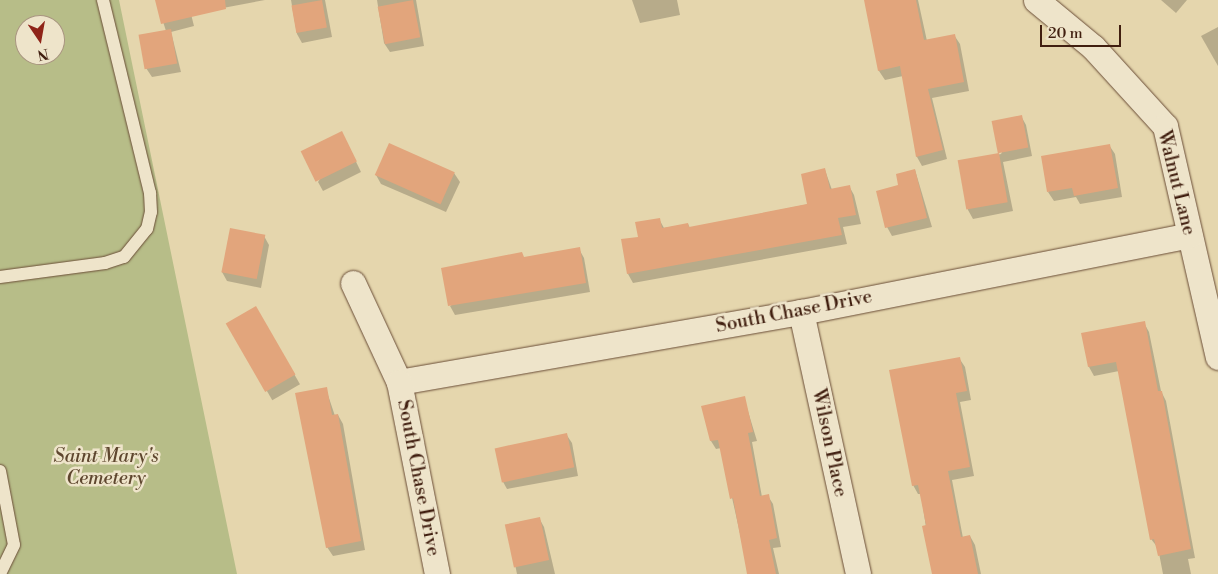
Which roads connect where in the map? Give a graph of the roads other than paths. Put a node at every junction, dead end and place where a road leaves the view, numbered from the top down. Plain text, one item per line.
1 (103, 0) edge
2 (1036, 0) edge
3 (1189, 235) junction
4 (0, 277) edge
5 (354, 283) dead end
6 (801, 312) junction
7 (1218, 357) edge
8 (399, 382) junction
9 (0, 471) edge
10 (0, 574) edge
11 (437, 574) edge
12 (858, 574) edge

1 - 4 lane
2 - 3 street, Walnut Lane
3 - 6 street, South Chase Drive
3 - 7 street, Walnut Lane
5 - 8 street, South Chase Drive
6 - 8 street, South Chase Drive
6 - 12 street, Wilson Place
8 - 11 street, South Chase Drive
9 - 10 lane

